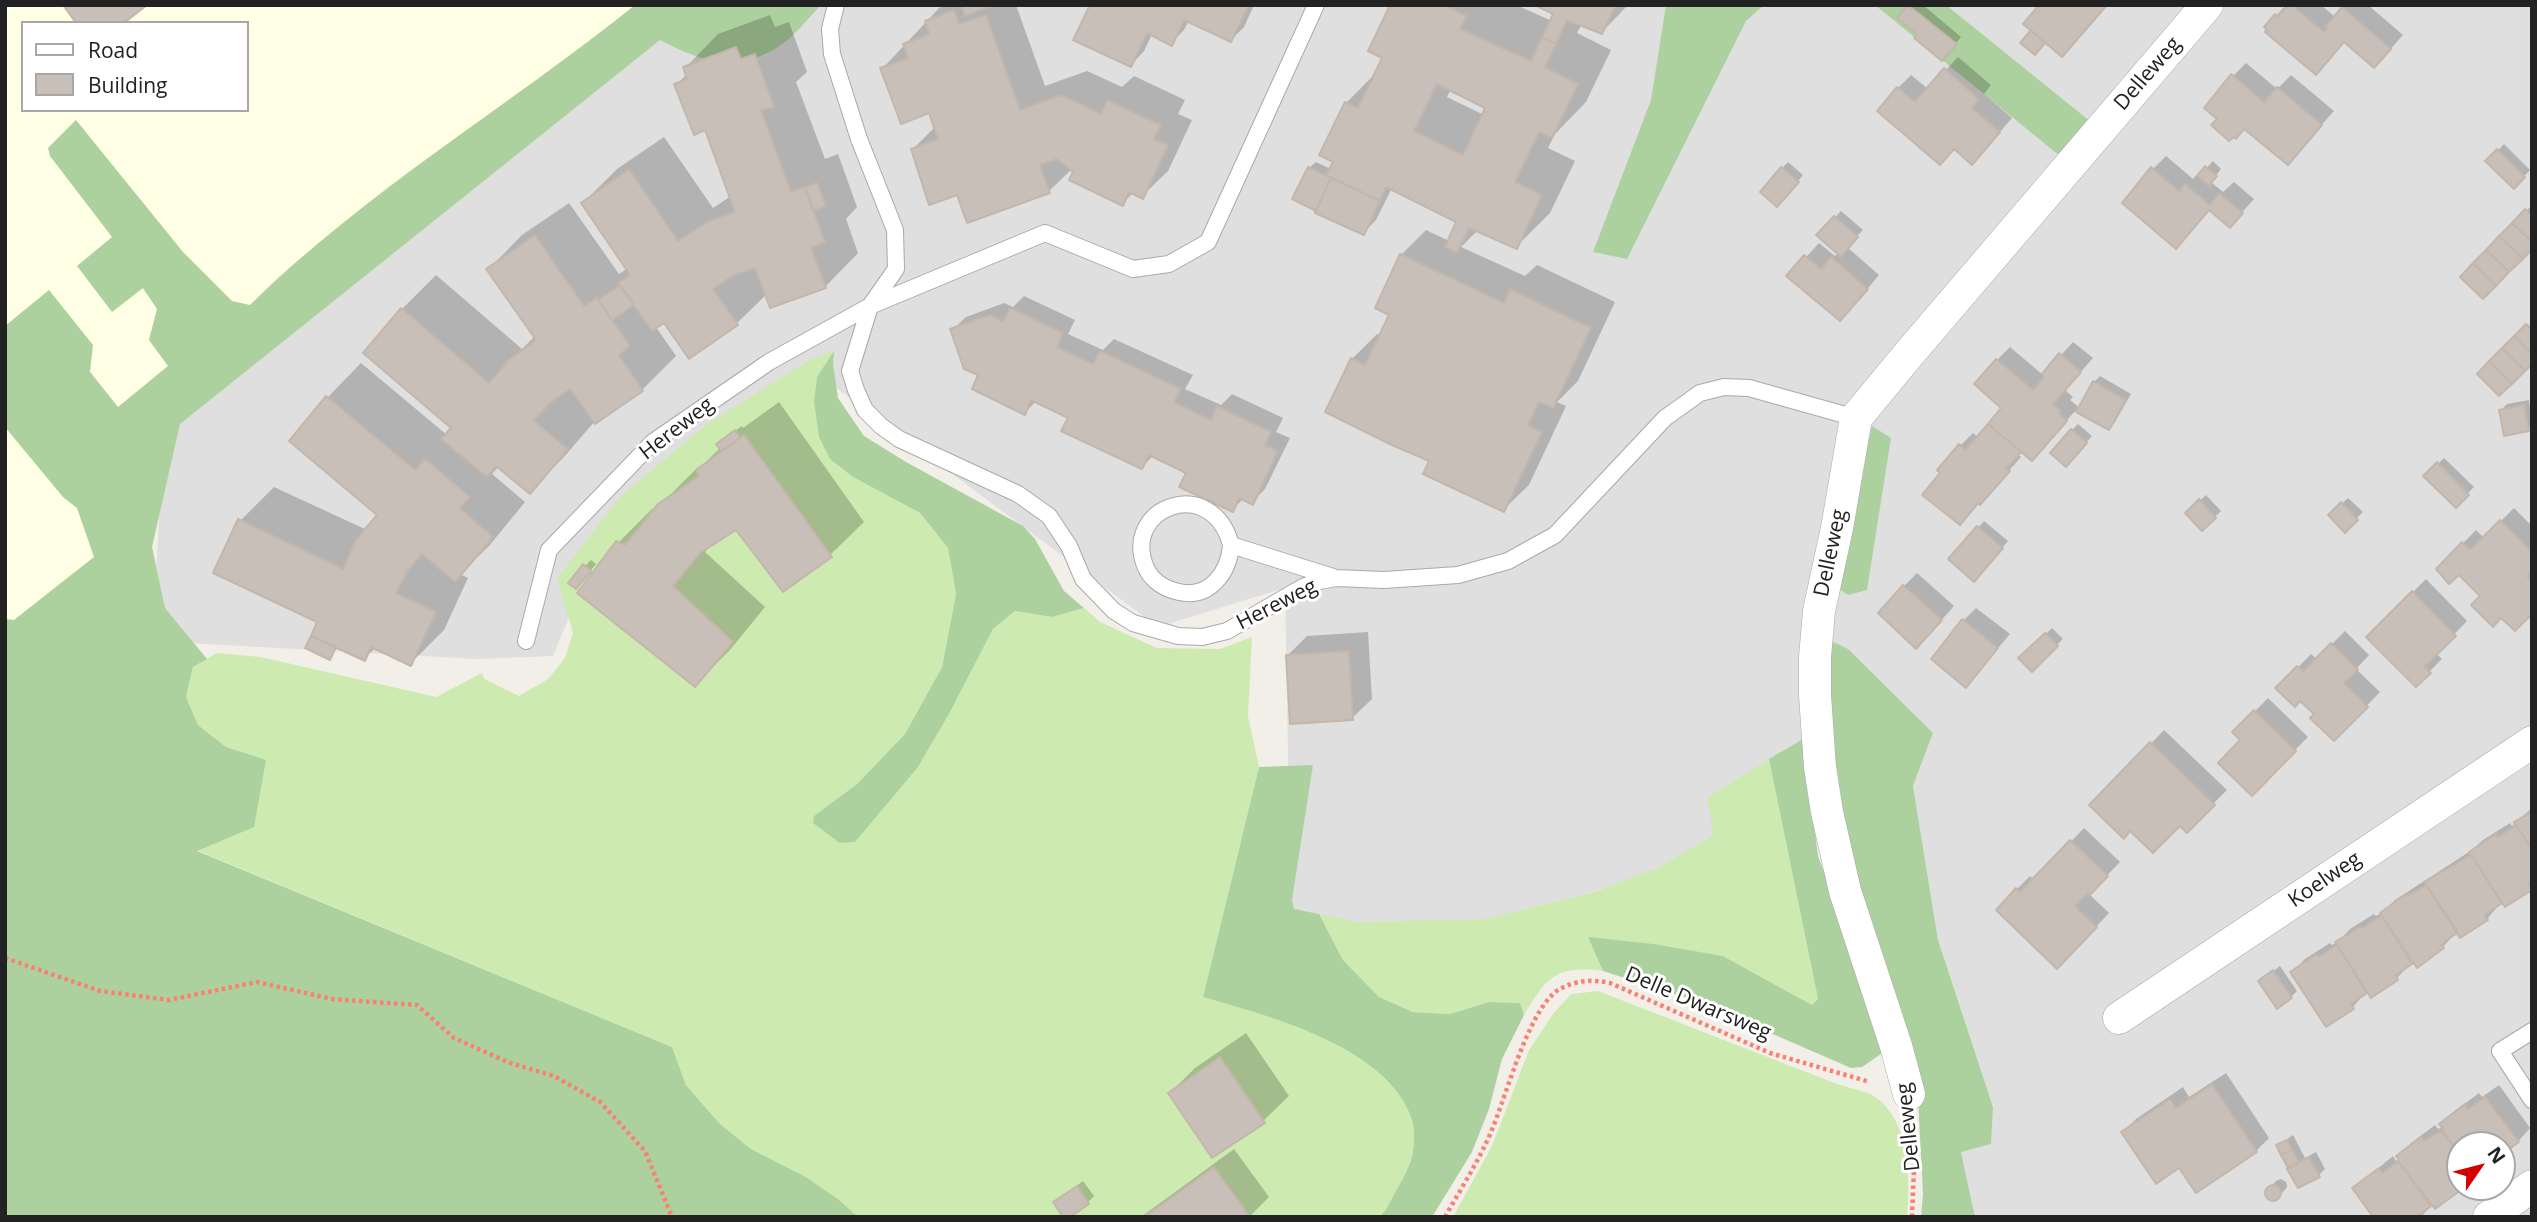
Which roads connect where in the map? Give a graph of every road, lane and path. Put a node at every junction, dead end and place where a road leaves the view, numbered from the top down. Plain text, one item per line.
1 (836, 5) edge
2 (1316, 5) edge
3 (2207, 5) edge
4 (870, 306) junction
5 (1856, 418) junction
6 (1231, 545) junction
7 (1336, 578) junction
8 (526, 641) dead end
9 (2532, 742) edge
10 (5, 958) edge
11 (2119, 1018) dead end
12 (2532, 1031) edge
13 (1909, 1094) junction
14 (2532, 1100) edge
15 (2532, 1186) edge
16 (672, 1217) edge
17 (1445, 1217) edge
18 (1913, 1217) edge
19 (2489, 1217) edge

1 - 4 lane, Hereweg
2 - 4 lane, Hereweg
3 - 5 street, Delleweg
4 - 7 lane, Hereweg
4 - 8 lane, Hereweg
5 - 7 lane, Hereweg
5 - 13 street, Delleweg
6 - 6 lane
6 - 7 lane
9 - 11 street, Koelweg
10 - 16 path
12 - 14 lane
13 - 17 path, Delle Dwarsweg
13 - 18 path, Delleweg
15 - 19 street

